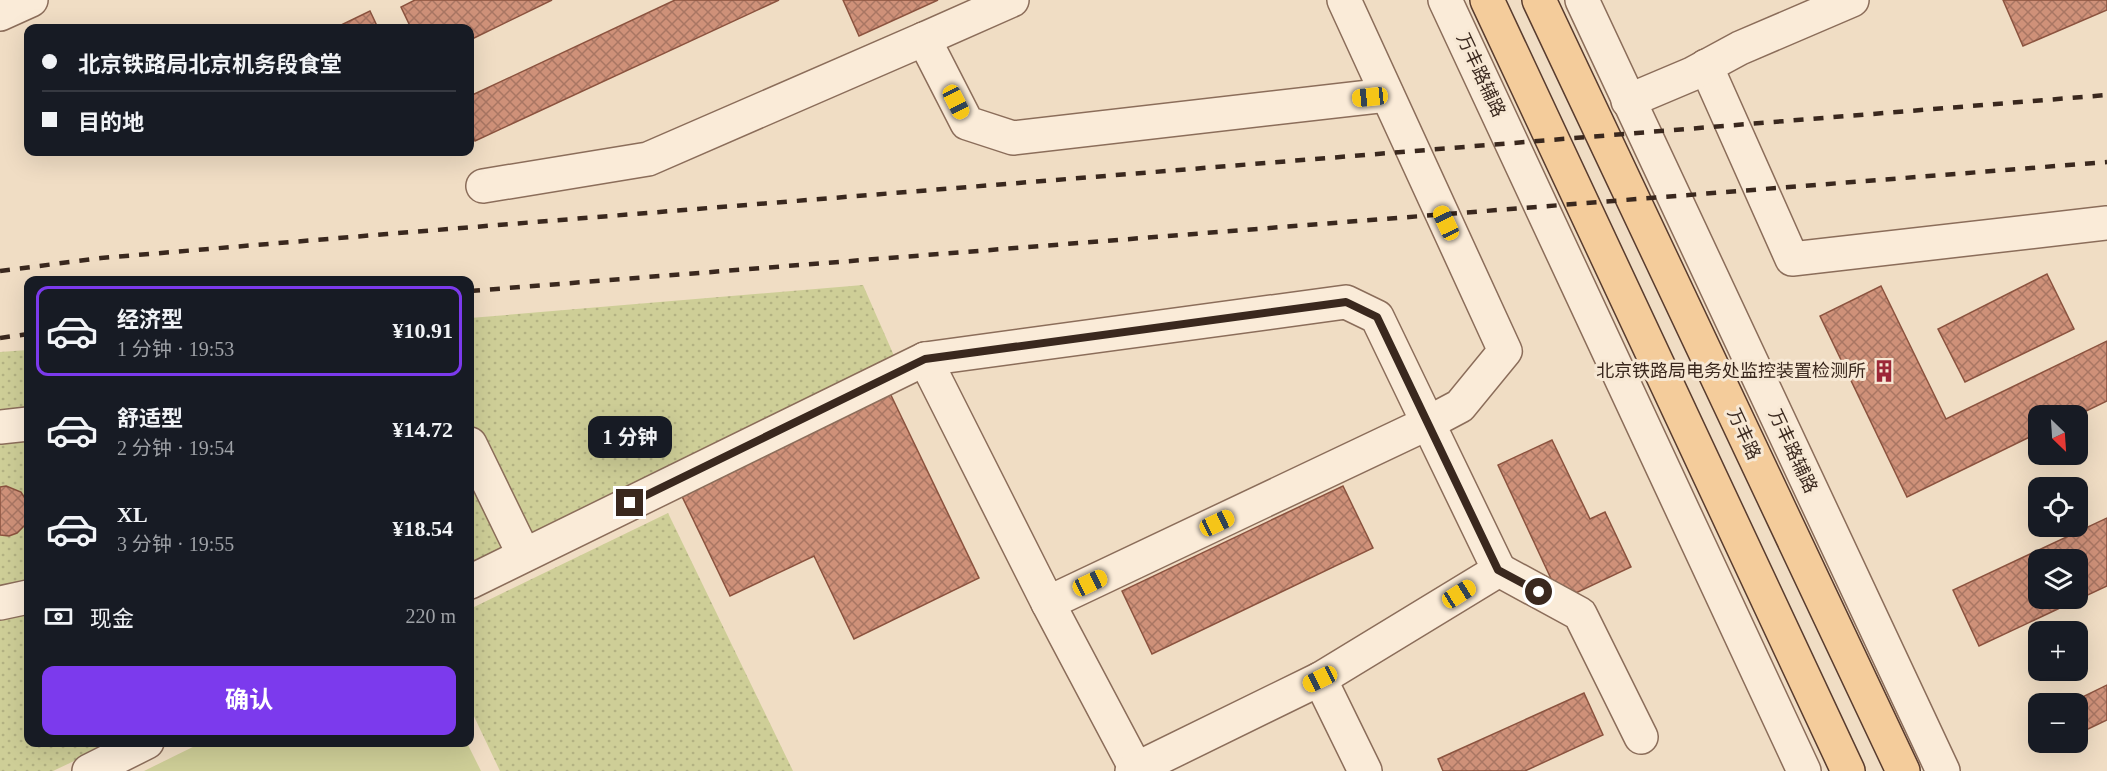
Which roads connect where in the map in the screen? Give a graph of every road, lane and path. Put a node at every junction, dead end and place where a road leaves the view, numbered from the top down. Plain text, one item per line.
1 (31, 0) edge
2 (1012, 0) edge
3 (1344, 0) edge
4 (1445, 0) edge
5 (1487, 0) edge
6 (1539, 0) edge
7 (1582, 0) edge
8 (1852, 0) edge
9 (0, 14) edge
10 (924, 39) junction
11 (1706, 66) junction
12 (1387, 95) junction
13 (1628, 100) junction
14 (483, 186) dead end
15 (2107, 223) edge
16 (925, 359) junction
17 (1428, 423) junction
18 (24, 424) edge
19 (0, 427) edge
20 (474, 452) edge
21 (525, 555) junction
22 (1498, 570) junction
23 (474, 580) edge
24 (24, 598) edge
25 (0, 603) edge
26 (1048, 603) junction
27 (1320, 679) junction
28 (1641, 737) dead end
29 (137, 747) edge
30 (1134, 770) edge
31 (89, 771) edge
32 (1365, 771) edge
33 (1804, 771) edge
34 (1848, 771) edge
35 (1903, 771) edge
36 (1943, 771) edge

1 - 9 street
2 - 10 street
3 - 12 street
4 - 33 street, 万丰路辅路
5 - 34 main road
6 - 35 main road, 万丰路
7 - 13 street, 万丰路辅路
8 - 11 street
10 - 12 street
10 - 14 street
11 - 13 street
11 - 15 street
12 - 17 street
13 - 36 street, 万丰路辅路
16 - 17 street
16 - 21 street
16 - 26 street
17 - 22 street
17 - 26 street
18 - 19 street
20 - 21 street
21 - 23 street
22 - 27 street
22 - 28 street
24 - 25 street
26 - 30 street
27 - 30 street
27 - 32 street
29 - 31 street

